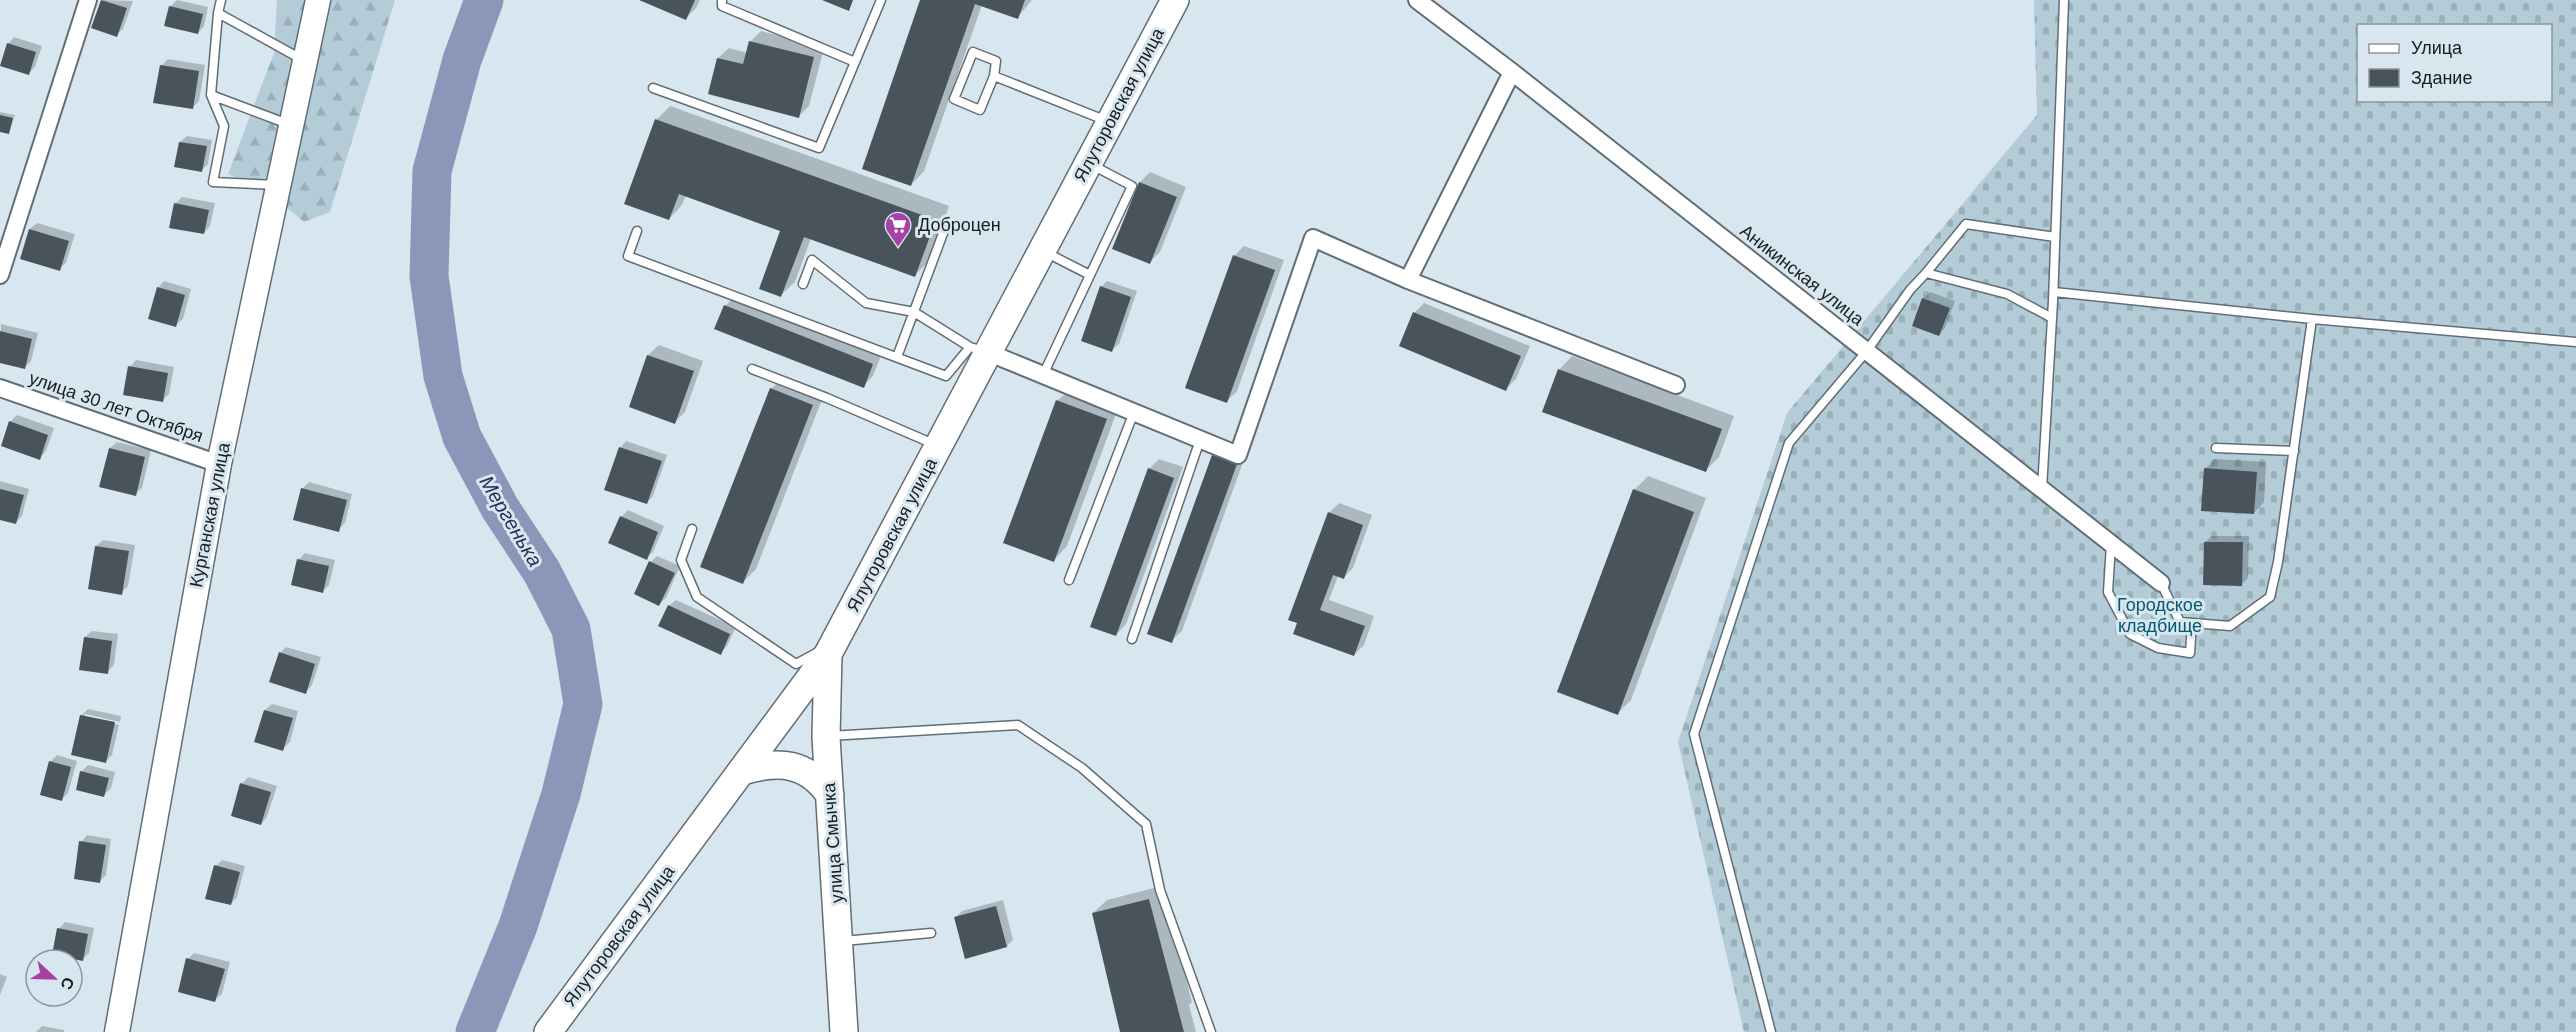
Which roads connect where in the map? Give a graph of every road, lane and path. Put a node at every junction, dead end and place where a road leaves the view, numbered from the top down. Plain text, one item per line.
1 (88, 0) edge
2 (221, 0) edge
3 (318, 0) edge
4 (722, 0) edge
5 (881, 0) edge
6 (1175, 0) edge
7 (1417, 0) edge
8 (2064, 0) edge
9 (218, 13) junction
10 (305, 62) junction
11 (855, 62) junction
12 (1512, 72) junction
13 (994, 76) junction
14 (653, 87) dead end
15 (211, 94) junction
16 (1110, 123) junction
17 (292, 125) junction
18 (1088, 163) junction
19 (279, 185) junction
20 (945, 228) dead end
21 (637, 231) dead end
22 (2055, 237) junction
23 (1041, 251) junction
24 (1926, 273) junction
25 (0, 275) edge
26 (1090, 275) junction
27 (1408, 279) junction
28 (803, 284) dead end
29 (2054, 292) junction
30 (914, 312) junction
31 (2052, 318) junction
32 (2312, 319) junction
33 (2576, 342) edge
34 (979, 350) junction
35 (1866, 352) junction
36 (897, 357) junction
37 (752, 369) dead end
38 (1043, 375) junction
39 (1676, 385) dead end
40 (0, 388) edge
41 (1134, 412) junction
42 (1200, 440) junction
43 (939, 446) junction
44 (2216, 448) dead end
45 (2294, 451) junction
46 (219, 464) junction
47 (2042, 489) junction
48 (692, 529) dead end
49 (2110, 543) junction
50 (1070, 580) dead end
51 (2161, 583) joint
52 (2192, 623) junction
53 (1132, 639) dead end
54 (832, 649) junction
55 (826, 737) junction
56 (742, 771) junction
57 (830, 795) junction
58 (932, 933) dead end
59 (839, 941) junction
60 (117, 1032) edge
61 (548, 1032) edge
62 (844, 1032) edge
63 (1211, 1032) edge
64 (1771, 1032) edge

1 - 25 street
2 - 9 lane
3 - 10 main road, Курганская улица
4 - 11 lane
5 - 11 lane
6 - 16 main road, Ялуторовская улица
7 - 12 street, Аникинская улица
8 - 22 lane
9 - 10 lane
9 - 15 lane
10 - 17 main road, Курганская улица
11 - 14 lane
12 - 27 street
12 - 35 street, Аникинская улица
13 - 13 lane
13 - 16 lane
15 - 17 lane
15 - 19 lane
16 - 18 main road, Ялуторовская улица
17 - 19 main road, Курганская улица
18 - 23 main road, Ялуторовская улица
18 - 26 lane
19 - 46 main road, Курганская улица
20 - 30 lane
21 - 36 lane
22 - 24 lane
22 - 29 lane
23 - 26 lane
23 - 34 main road, Ялуторовская улица
24 - 31 lane
24 - 35 lane
26 - 38 lane
27 - 39 street
27 - 42 street
28 - 30 lane
29 - 31 lane
29 - 32 lane
30 - 34 lane
30 - 36 lane
31 - 47 lane
32 - 33 lane
32 - 45 lane
34 - 36 lane
34 - 38 street
34 - 43 main road, Ялуторовская улица
35 - 47 street, Аникинская улица
35 - 64 lane
37 - 43 lane
38 - 41 street
40 - 46 street, улица 30 лет Октября
41 - 42 street
41 - 50 lane
42 - 53 lane
43 - 54 main road, Ялуторовская улица
44 - 45 lane
45 - 52 lane
46 - 60 main road, Курганская улица
47 - 49 street, Аникинская улица
48 - 54 lane
49 - 51 street, Аникинская улица
49 - 52 lane
51 - 52 lane
54 - 55 main road, улица Смычка
54 - 56 main road, Ялуторовская улица
55 - 57 main road, улица Смычка
55 - 63 lane
56 - 57 main road
56 - 61 main road, Ялуторовская улица
57 - 59 main road, улица Смычка
58 - 59 lane
59 - 62 main road, улица Смычка

